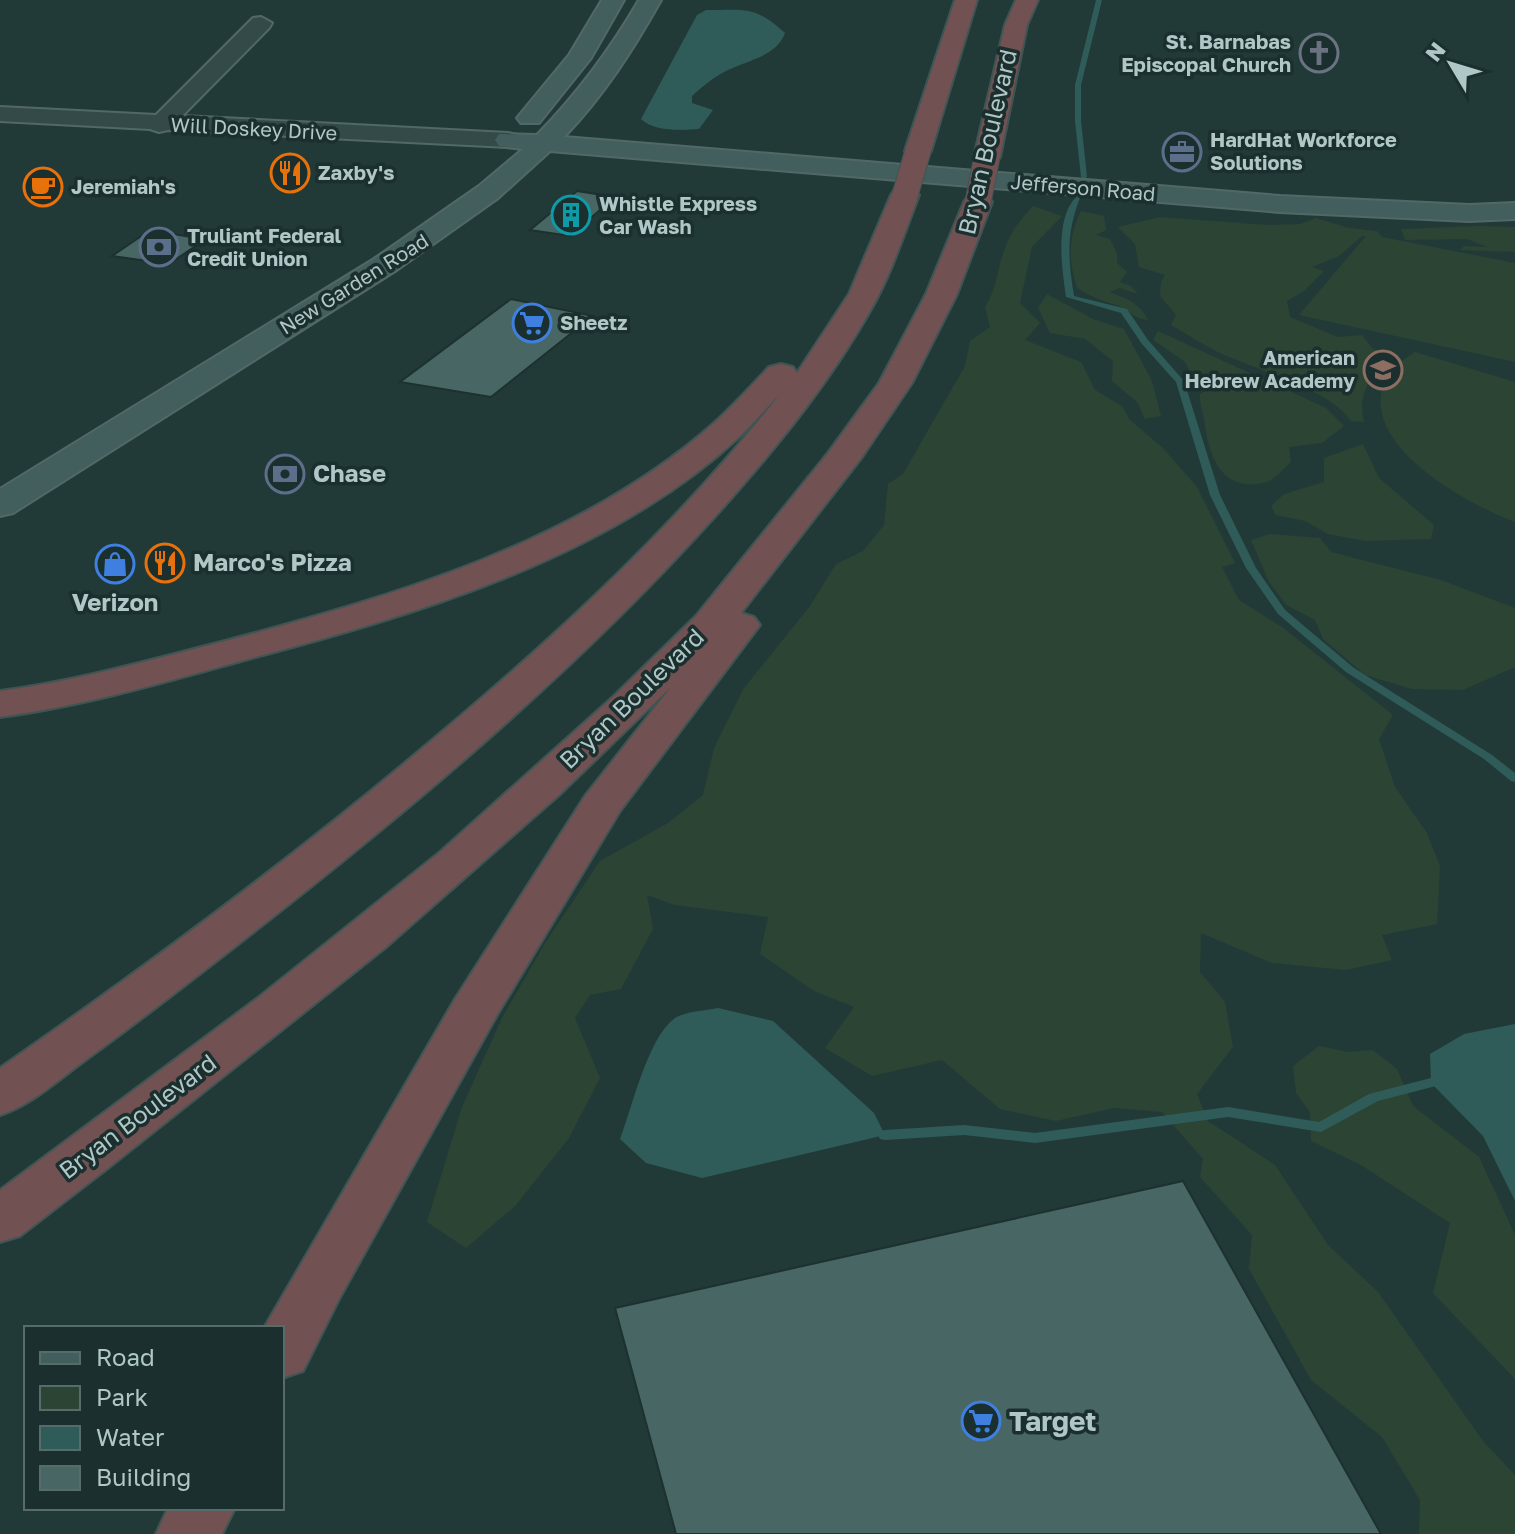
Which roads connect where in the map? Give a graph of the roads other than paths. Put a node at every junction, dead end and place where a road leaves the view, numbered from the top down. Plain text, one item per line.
1 (613, 0) edge
2 (966, 0) edge
3 (1027, 0) edge
4 (644, 4) edge
5 (261, 23) dead end
6 (0, 114) edge
7 (159, 125) junction
8 (508, 140) junction
9 (545, 144) junction
10 (1515, 211) edge
11 (885, 245) junction
12 (860, 436) junction
13 (0, 472) edge
14 (0, 505) edge
15 (0, 704) edge
16 (0, 1095) edge
17 (0, 1220) edge
18 (284, 1349) edge
19 (201, 1510) edge
20 (189, 1534) edge

1 - 8 main road, New Garden Road
2 - 11 highway, bridge
3 - 12 highway, Bryan Boulevard, bridge
4 - 9 main road, New Garden Road
5 - 7 street
6 - 7 street, Will Doskey Drive
7 - 8 street, Will Doskey Drive
8 - 9 main road, Jefferson Road
8 - 13 main road, New Garden Road
9 - 10 main road, Jefferson Road
9 - 14 main road, New Garden Road
11 - 15 highway
11 - 16 highway
12 - 17 highway, Bryan Boulevard
12 - 18 highway
19 - 20 highway

